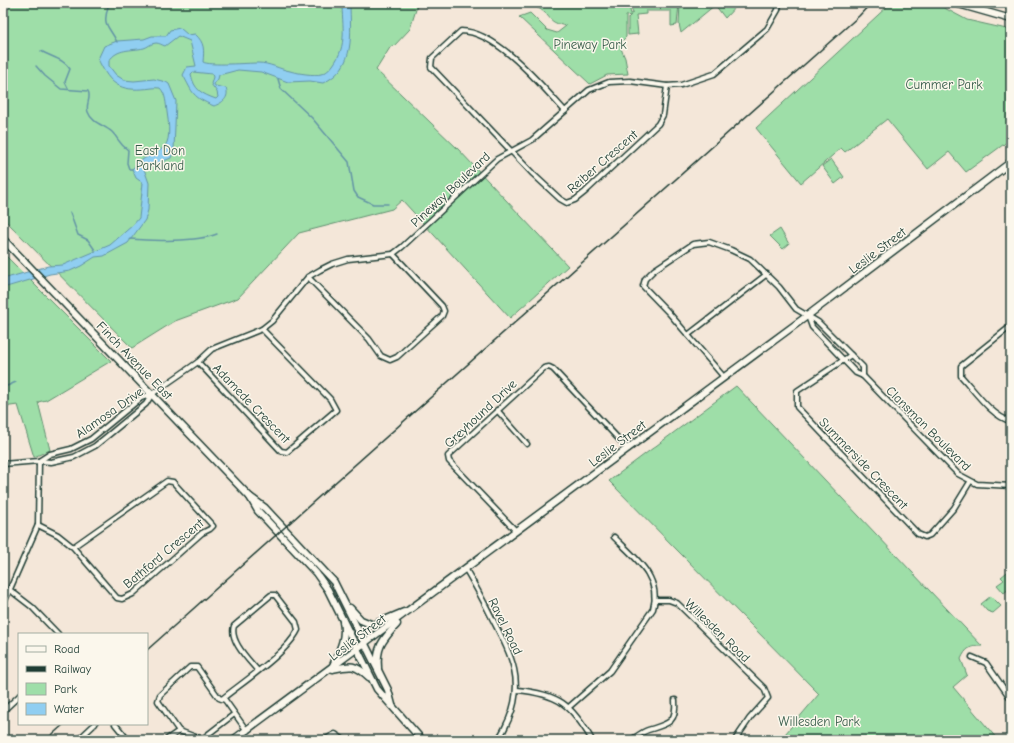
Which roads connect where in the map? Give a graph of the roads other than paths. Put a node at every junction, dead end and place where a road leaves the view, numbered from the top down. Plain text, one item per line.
1 (779, 3) edge
2 (955, 3) edge
3 (1011, 19) edge
4 (667, 86) junction
5 (565, 111) junction
6 (513, 151) junction
7 (1011, 162) edge
8 (3, 239) edge
9 (392, 254) junction
10 (767, 274) junction
11 (308, 277) junction
12 (807, 316) junction
13 (1011, 326) edge
14 (262, 329) junction
15 (688, 335) junction
16 (851, 355) junction
17 (844, 359) junction
18 (198, 362) junction
19 (723, 376) junction
20 (863, 376) junction
21 (152, 394) junction
22 (497, 410) junction
23 (1011, 421) edge
24 (527, 444) dead end
25 (628, 449) junction
26 (39, 461) junction
27 (3, 464) edge
28 (970, 482) junction
29 (1011, 486) edge
30 (250, 497) junction
31 (38, 525) junction
32 (516, 531) junction
33 (614, 537) dead end
34 (73, 547) junction
35 (465, 568) junction
36 (10, 590) junction
37 (655, 600) junction
38 (344, 601) junction
39 (3, 605) edge
40 (413, 608) junction
41 (339, 609) junction
42 (404, 615) junction
43 (57, 633) edge
44 (365, 644) junction
45 (358, 649) junction
46 (972, 657) dead end
47 (331, 669) junction
48 (258, 671) junction
49 (379, 674) junction
50 (372, 679) junction
51 (517, 690) junction
52 (18, 697) edge
53 (222, 699) junction
54 (1011, 699) edge
55 (675, 700) dead end
56 (392, 705) junction
57 (569, 707) junction
58 (3, 710) edge
59 (233, 714) junction
60 (94, 725) edge
61 (116, 725) edge
62 (179, 731) junction
63 (247, 731) junction
64 (203, 739) edge
65 (78, 740) edge
66 (128, 740) edge
67 (166, 740) edge
68 (233, 740) edge
69 (324, 740) edge
70 (344, 740) edge
71 (422, 740) edge
72 (496, 740) edge
73 (592, 740) edge
74 (631, 740) edge
75 (735, 740) edge

1 - 4 street, Pineway Boulevard
2 - 3 main road
4 - 5 street, Pineway Boulevard
4 - 6 street, Reiber Crescent
5 - 6 street, Pineway Boulevard
5 - 6 street
6 - 9 street, Pineway Boulevard
7 - 12 main road, Leslie Street
8 - 21 main road, Finch Avenue East
9 - 11 street, Pineway Boulevard
9 - 11 street
10 - 12 street
10 - 15 street
10 - 15 street
11 - 14 street, Pineway Boulevard
12 - 16 street, Clansman Boulevard
12 - 17 street, Clansman Boulevard
12 - 19 main road, Leslie Street
13 - 23 street
14 - 18 street, Pineway Boulevard
14 - 18 street, Adamede Crescent
15 - 19 street
16 - 17 street, Summerside Crescent
16 - 20 street, Clansman Boulevard
17 - 20 street, Clansman Boulevard
17 - 28 street, Summerside Crescent
18 - 21 street, Pineway Boulevard
19 - 25 main road, Leslie Street
20 - 28 street, Clansman Boulevard
21 - 26 street, Alamosa Drive
21 - 26 street, Alamosa Drive
21 - 30 main road, Finch Avenue East
22 - 24 street
22 - 25 street, Greyhound Drive
22 - 32 street, Greyhound Drive
25 - 32 main road, Leslie Street
26 - 27 street, Alamosa Drive
26 - 31 street
28 - 29 street, Clansman Boulevard
30 - 38 main road, Finch Avenue East
30 - 41 main road, Finch Avenue East
31 - 34 street
31 - 36 street
32 - 35 main road, Leslie Street
33 - 37 street
34 - 34 street, Bathford Crescent
35 - 40 main road, Leslie Street
35 - 51 street, Ravel Road
36 - 39 street
36 - 43 street
37 - 57 street
37 - 75 street, Willesden Road
38 - 40 main road
38 - 44 main road, Finch Avenue East
40 - 42 main road, Leslie Street
41 - 45 main road, Finch Avenue East
41 - 47 main road
42 - 44 main road, Leslie Street
42 - 49 main road
44 - 45 main road, Leslie Street
44 - 49 main road, Finch Avenue East
45 - 47 main road, Leslie Street
45 - 50 main road, Finch Avenue East
46 - 54 street
47 - 50 main road
47 - 63 main road, Leslie Street
48 - 48 street
48 - 53 street
49 - 56 main road, Finch Avenue East
50 - 56 main road, Finch Avenue East
51 - 57 street
51 - 72 street, Ravel Road
52 - 58 street
53 - 59 street
53 - 62 street
55 - 74 street
56 - 71 main road, Finch Avenue East
57 - 73 street
59 - 63 street
59 - 64 street
60 - 65 street
61 - 66 street
62 - 64 street
62 - 67 street
63 - 68 main road, Leslie Street
69 - 70 street

